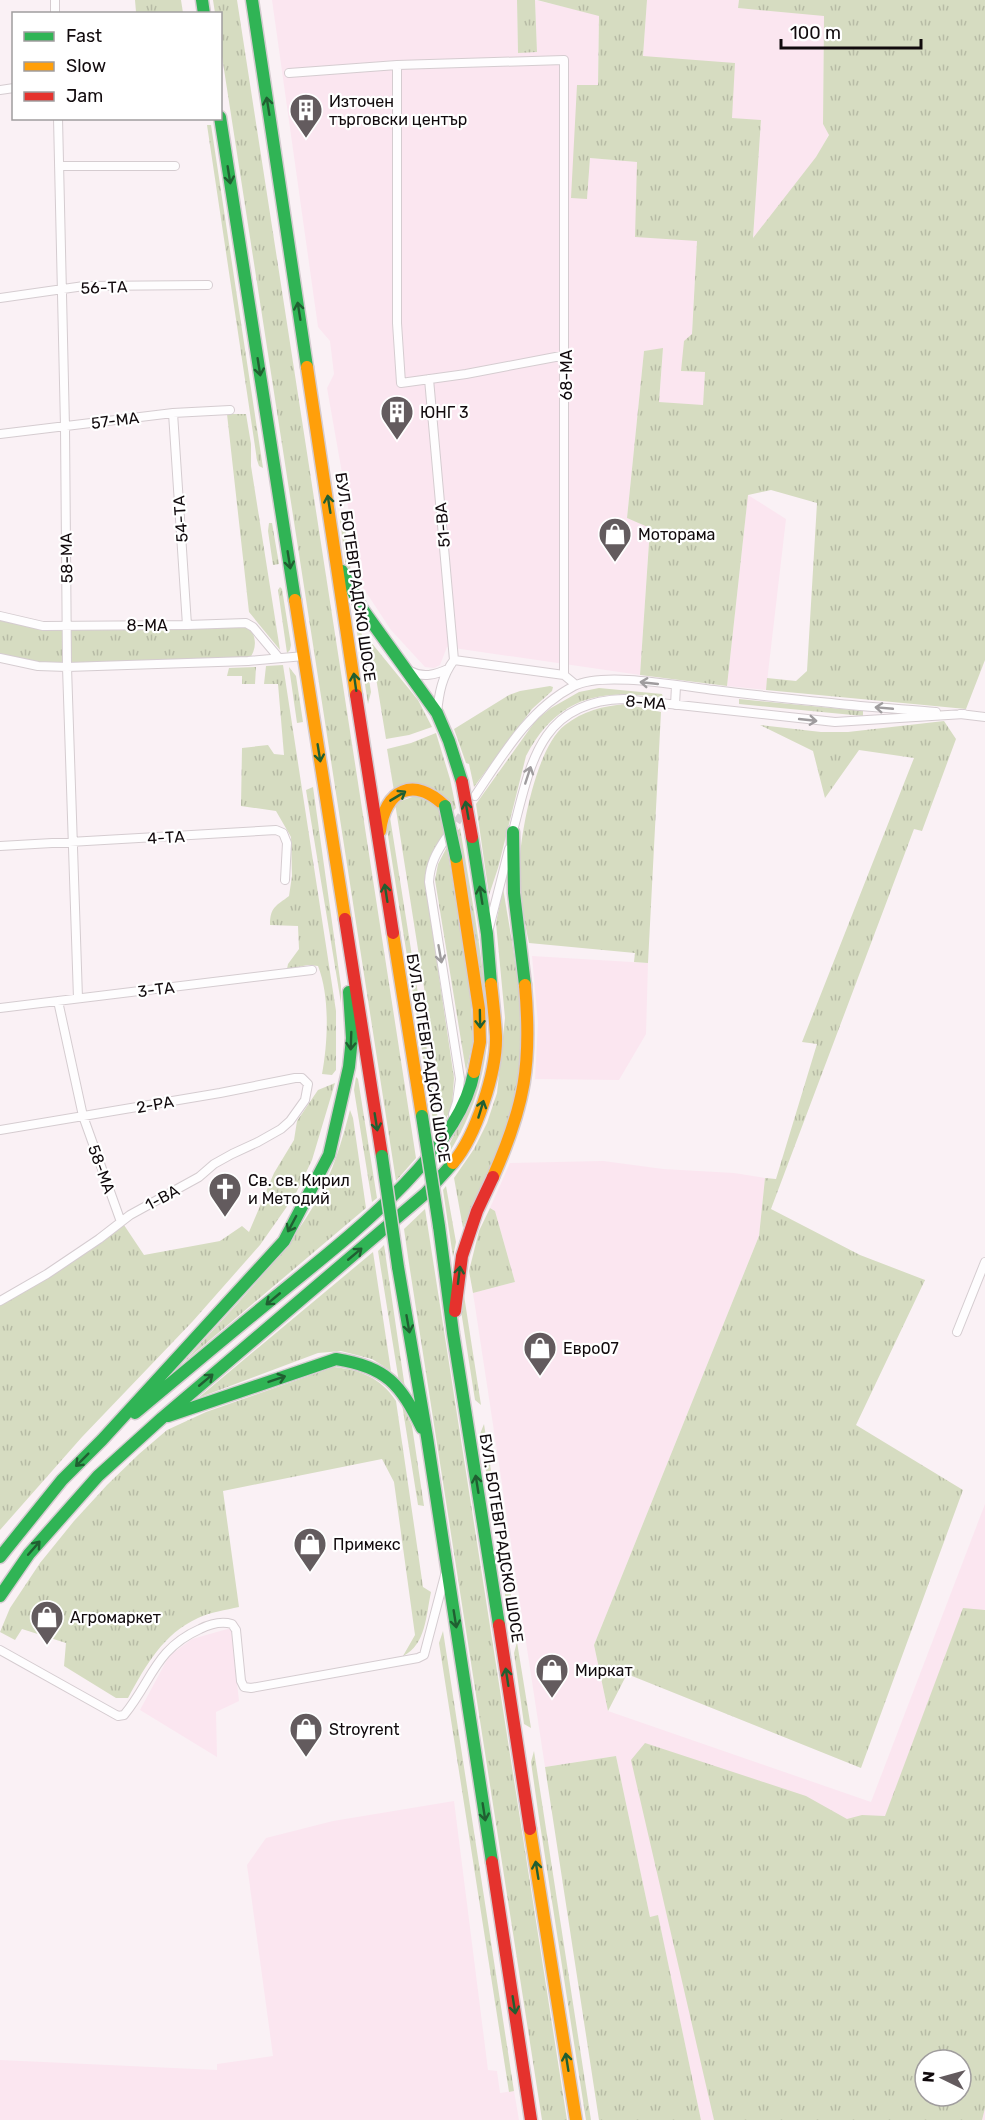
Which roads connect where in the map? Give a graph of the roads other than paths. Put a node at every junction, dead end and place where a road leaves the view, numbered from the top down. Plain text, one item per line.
1 (252, 0) edge
2 (397, 65) junction
3 (289, 73) dead end
4 (58, 120) edge
5 (220, 120) edge
6 (59, 166) junction
7 (175, 166) dead end
8 (208, 285) dead end
9 (62, 290) junction
10 (0, 298) edge
11 (566, 355) junction
12 (429, 379) junction
13 (230, 410) dead end
14 (173, 413) junction
15 (65, 427) junction
16 (0, 434) edge
17 (338, 562) junction
18 (0, 616) edge
19 (187, 625) junction
20 (67, 626) junction
21 (304, 656) junction
22 (0, 658) edge
23 (279, 658) junction
24 (454, 660) junction
25 (67, 667) junction
26 (405, 668) junction
27 (448, 669) junction
28 (564, 675) junction
29 (576, 685) junction
30 (676, 686) junction
31 (675, 705) junction
32 (437, 712) junction
33 (963, 714) junction
34 (985, 717) edge
35 (475, 796) dead end
36 (513, 832) junction
37 (446, 838) tunnel mouth
38 (73, 842) junction
39 (378, 844) junction
40 (0, 846) edge
41 (335, 857) junction
42 (285, 880) dead end
43 (487, 934) junction
44 (312, 970) dead end
45 (78, 998) junction
46 (58, 1001) junction
47 (0, 1008) edge
48 (308, 1084) joint
49 (83, 1116) junction
50 (0, 1130) edge
51 (436, 1148) junction
52 (121, 1222) junction
53 (985, 1262) edge
54 (0, 1301) edge
55 (957, 1332) dead end
56 (453, 1333) junction
57 (162, 1418) junction
58 (427, 1437) junction
59 (102, 1440) junction
60 (0, 1557) edge
61 (447, 1568) junction
62 (0, 1596) edge
63 (0, 1650) edge
64 (531, 2120) edge
65 (576, 2120) edge

17 -> 1 main road, БУЛ. БОТЕВГРАДСКО ШОСЕ
2 - 3 street
2 - 11 street, 68-МА
2 - 12 street
4 - 6 street, 58-МА
5 -> 21 main road
6 - 7 street
6 - 9 street, 58-МА
8 - 9 street, 56-ТА
9 - 10 street, 56-ТА
9 - 15 street, 58-МА
11 - 12 street
11 - 28 street, 68-МА
12 - 24 street, 51-ВА
13 - 14 street, 57-МА
14 - 15 street, 57-МА
14 - 19 street, 54-ТА
15 - 16 street, 57-МА
15 - 20 street, 58-МА
17 - 26 main road
39 -> 17 main road, БУЛ. БОТЕВГРАДСКО ШОСЕ
18 - 20 street, 8-МА
19 - 20 street, 8-МА
19 - 23 street, 8-МА
20 - 25 street, 58-МА
21 - 23 street
21 -> 41 main road
22 - 25 street
23 - 25 street
24 - 27 street
24 - 28 street
25 - 38 street, 58-МА
26 - 27 street
26 - 32 main road
27 - 32 street
28 - 29 street
30 -> 29 street, 8-МА
29 - 35 street, 8-МА
30 - 31 street
33 -> 30 street, 8-МА
31 -> 33 street, 8-МА
36 -> 31 street, 8-МА
43 -> 32 main road, bridge
33 - 34 street, 8-МА
36 - 43 street, 8-МА
56 -> 36 main road
37 -> 51 street
38 - 40 street, 4-ТА
38 - 42 street, 4-ТА
38 - 45 street, 58-МА
39 -> 51 main road, bridge
56 -> 39 main road, БУЛ. БОТЕВГРАДСКО ШОСЕ, bridge
41 -> 58 main road, bridge
41 -> 59 main road
57 -> 43 main road
44 - 45 street, 3-ТА
45 - 46 street, 3-ТА
46 - 47 street, 3-ТА
46 - 49 street, 58-МА
48 - 49 street, 2-РА
48 - 52 street, 1-ВА
49 - 50 street, 2-РА
49 - 52 street, 58-МА
51 -> 59 main road
52 - 54 street, 1-ВА
53 - 55 street
65 -> 56 main road, БУЛ. БОТЕВГРАДСКО ШОСЕ
57 -> 58 main road
62 -> 57 main road
58 - 61 main road
59 -> 60 main road
61 - 63 street
61 -> 64 main road

